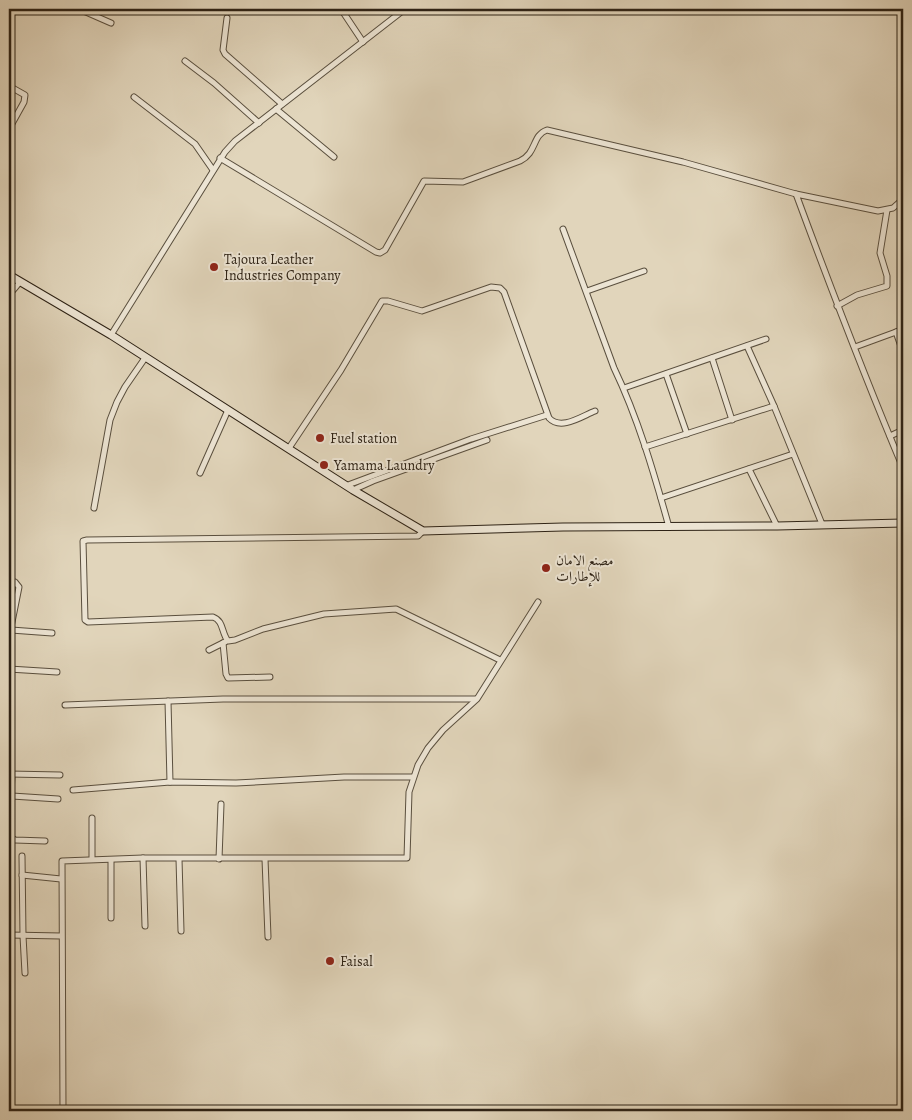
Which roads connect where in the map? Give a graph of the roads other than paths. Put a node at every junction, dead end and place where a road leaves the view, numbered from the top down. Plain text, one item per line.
1 (79, 9) edge
2 (341, 9) edge
3 (405, 9) edge
4 (227, 18) dead end
5 (111, 23) dead end
6 (362, 42) junction
7 (185, 61) dead end
8 (9, 86) edge
9 (134, 97) dead end
10 (282, 104) junction
11 (276, 109) junction
12 (259, 122) junction
13 (9, 129) edge
14 (334, 156) dead end
15 (220, 158) junction
16 (213, 170) junction
17 (796, 194) junction
18 (903, 199) edge
19 (886, 210) junction
20 (563, 228) dead end
21 (644, 271) dead end
22 (9, 275) edge
23 (20, 282) junction
24 (587, 291) junction
25 (9, 296) edge
26 (837, 306) junction
27 (903, 329) edge
28 (896, 332) junction
29 (111, 336) junction
30 (766, 339) dead end
31 (747, 346) junction
32 (855, 347) junction
33 (903, 352) edge
34 (145, 358) junction
35 (712, 358) junction
36 (666, 374) junction
37 (624, 388) junction
38 (774, 406) junction
39 (228, 410) junction
40 (595, 411) dead end
41 (547, 415) junction
42 (732, 420) junction
43 (903, 430) edge
44 (687, 434) junction
45 (890, 436) junction
46 (487, 440) dead end
47 (646, 447) junction
48 (289, 448) junction
49 (793, 454) junction
50 (903, 468) edge
51 (749, 469) junction
52 (200, 473) dead end
53 (350, 488) junction
54 (661, 498) junction
55 (94, 508) dead end
56 (903, 523) edge
57 (822, 524) junction
58 (777, 526) junction
59 (669, 527) junction
60 (422, 531) junction
61 (9, 581) edge
62 (538, 602) dead end
63 (10, 630) junction
64 (52, 633) dead end
65 (9, 637) edge
66 (226, 642) junction
67 (209, 650) dead end
68 (500, 660) junction
69 (9, 669) edge
70 (57, 672) dead end
71 (270, 677) dead end
72 (477, 699) junction
73 (168, 702) junction
74 (65, 705) dead end
75 (10, 774) edge
76 (60, 775) dead end
77 (413, 777) junction
78 (170, 782) junction
79 (73, 790) dead end
80 (12, 796) junction
81 (58, 799) dead end
82 (221, 804) dead end
83 (92, 818) dead end
84 (9, 835) edge
85 (45, 841) dead end
86 (22, 856) dead end
87 (143, 858) junction
88 (92, 859) junction
89 (179, 859) junction
90 (219, 859) junction
91 (265, 859) junction
92 (111, 860) junction
93 (22, 876) junction
94 (61, 879) junction
95 (111, 918) dead end
96 (145, 926) dead end
97 (182, 931) dead end
98 (9, 935) edge
99 (23, 936) junction
100 (61, 936) junction
101 (268, 937) dead end
102 (25, 974) dead end
103 (63, 1111) edge

1 - 5 street
2 - 6 street
3 - 6 street
4 - 10 street
6 - 10 street
7 - 12 street
8 - 13 street
9 - 16 street
10 - 11 street
11 - 12 street
11 - 14 street
12 - 15 street
15 - 16 street
15 - 17 street
16 - 29 street
17 - 19 street
17 - 26 street
18 - 19 street
19 - 26 street
20 - 24 street
21 - 24 street
22 - 23 street
23 - 25 street
23 - 29 street
24 - 37 street
26 - 32 street
27 - 28 street
28 - 32 street
28 - 33 street
29 - 34 street
30 - 31 street
31 - 35 street
31 - 38 street
32 - 45 street
34 - 39 street
34 - 55 street
35 - 36 street
35 - 42 street
36 - 37 street
36 - 44 street
37 - 47 street
38 - 42 street
38 - 49 street
39 - 48 street
39 - 52 street
40 - 41 street
41 - 48 street
41 - 53 street
42 - 44 street
43 - 45 street
44 - 47 street
45 - 50 street
46 - 53 street
47 - 54 street
48 - 53 street
49 - 51 street
49 - 57 street
51 - 54 street
51 - 58 street
53 - 60 street
54 - 59 street
56 - 57 street
57 - 58 street
58 - 59 street
59 - 60 street
60 - 66 street
61 - 63 street
62 - 68 street
63 - 64 street
63 - 65 street
66 - 67 street
66 - 68 street
66 - 71 street
68 - 72 street
69 - 70 street
72 - 73 street
72 - 77 street
73 - 74 street
73 - 78 street
75 - 76 street
75 - 80 street
77 - 78 street
77 - 91 street
78 - 79 street
80 - 81 street
80 - 84 street
82 - 90 street
83 - 88 street
84 - 85 street
86 - 93 street
87 - 89 street
87 - 92 street
87 - 96 street
88 - 92 street
88 - 94 street
89 - 90 street
89 - 97 street
90 - 91 street
91 - 101 street
92 - 95 street
93 - 94 street
93 - 99 street
94 - 100 street
98 - 99 street
99 - 100 street
99 - 102 street
100 - 103 street

